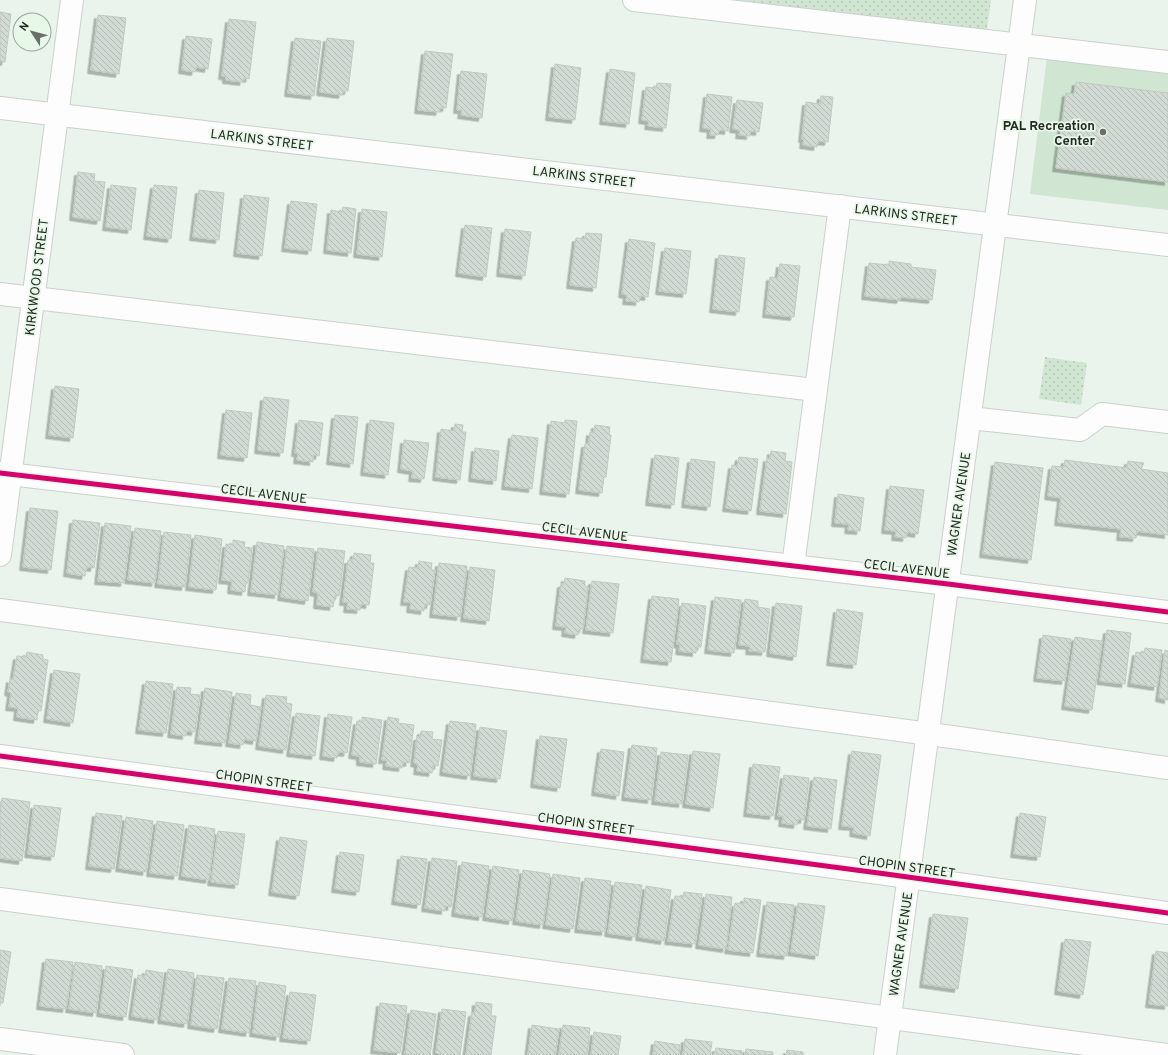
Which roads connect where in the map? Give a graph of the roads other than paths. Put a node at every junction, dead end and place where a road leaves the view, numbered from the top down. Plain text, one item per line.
1 (72, 0) edge
2 (634, 0) edge
3 (1025, 0) edge
4 (1019, 44) junction
5 (1168, 62) edge
6 (0, 108) edge
7 (57, 115) junction
8 (840, 206) junction
9 (995, 224) junction
10 (1168, 245) edge
11 (0, 294) edge
12 (33, 298) junction
13 (815, 390) junction
14 (970, 418) junction
15 (1168, 422) edge
16 (5, 473) edge
17 (0, 555) edge
18 (793, 566) junction
19 (948, 584) junction
20 (0, 610) edge
21 (1168, 612) edge
22 (928, 734) junction
23 (0, 756) edge
24 (1168, 768) edge
25 (909, 877) junction
26 (0, 899) edge
27 (1168, 913) edge
28 (890, 1018) junction
29 (0, 1039) edge
30 (124, 1055) edge
31 (885, 1055) edge
32 (1168, 1055) edge

1 - 7 street, KIRKWOOD STREET
2 - 4 street
3 - 4 street, WAGNER AVENUE
4 - 5 street
4 - 9 street, WAGNER AVENUE
6 - 7 street, LARKINS STREET
7 - 8 street, LARKINS STREET
7 - 12 street, KIRKWOOD STREET
8 - 9 street, LARKINS STREET
8 - 13 street
9 - 10 street, LARKINS STREET
9 - 14 street, WAGNER AVENUE
11 - 12 street
12 - 13 street
12 - 16 street, KIRKWOOD STREET
13 - 18 street
14 - 15 street
14 - 19 street, WAGNER AVENUE
16 - 17 street, KIRKWOOD STREET
16 - 18 street, CECIL AVENUE
18 - 19 street, CECIL AVENUE
19 - 21 street, CECIL AVENUE
19 - 22 street, WAGNER AVENUE
20 - 22 street
22 - 24 street
22 - 25 street, WAGNER AVENUE
23 - 25 street, CHOPIN STREET
25 - 27 street, CHOPIN STREET
25 - 28 street, WAGNER AVENUE
26 - 28 street
28 - 31 street, WAGNER AVENUE
28 - 32 street
29 - 30 street

